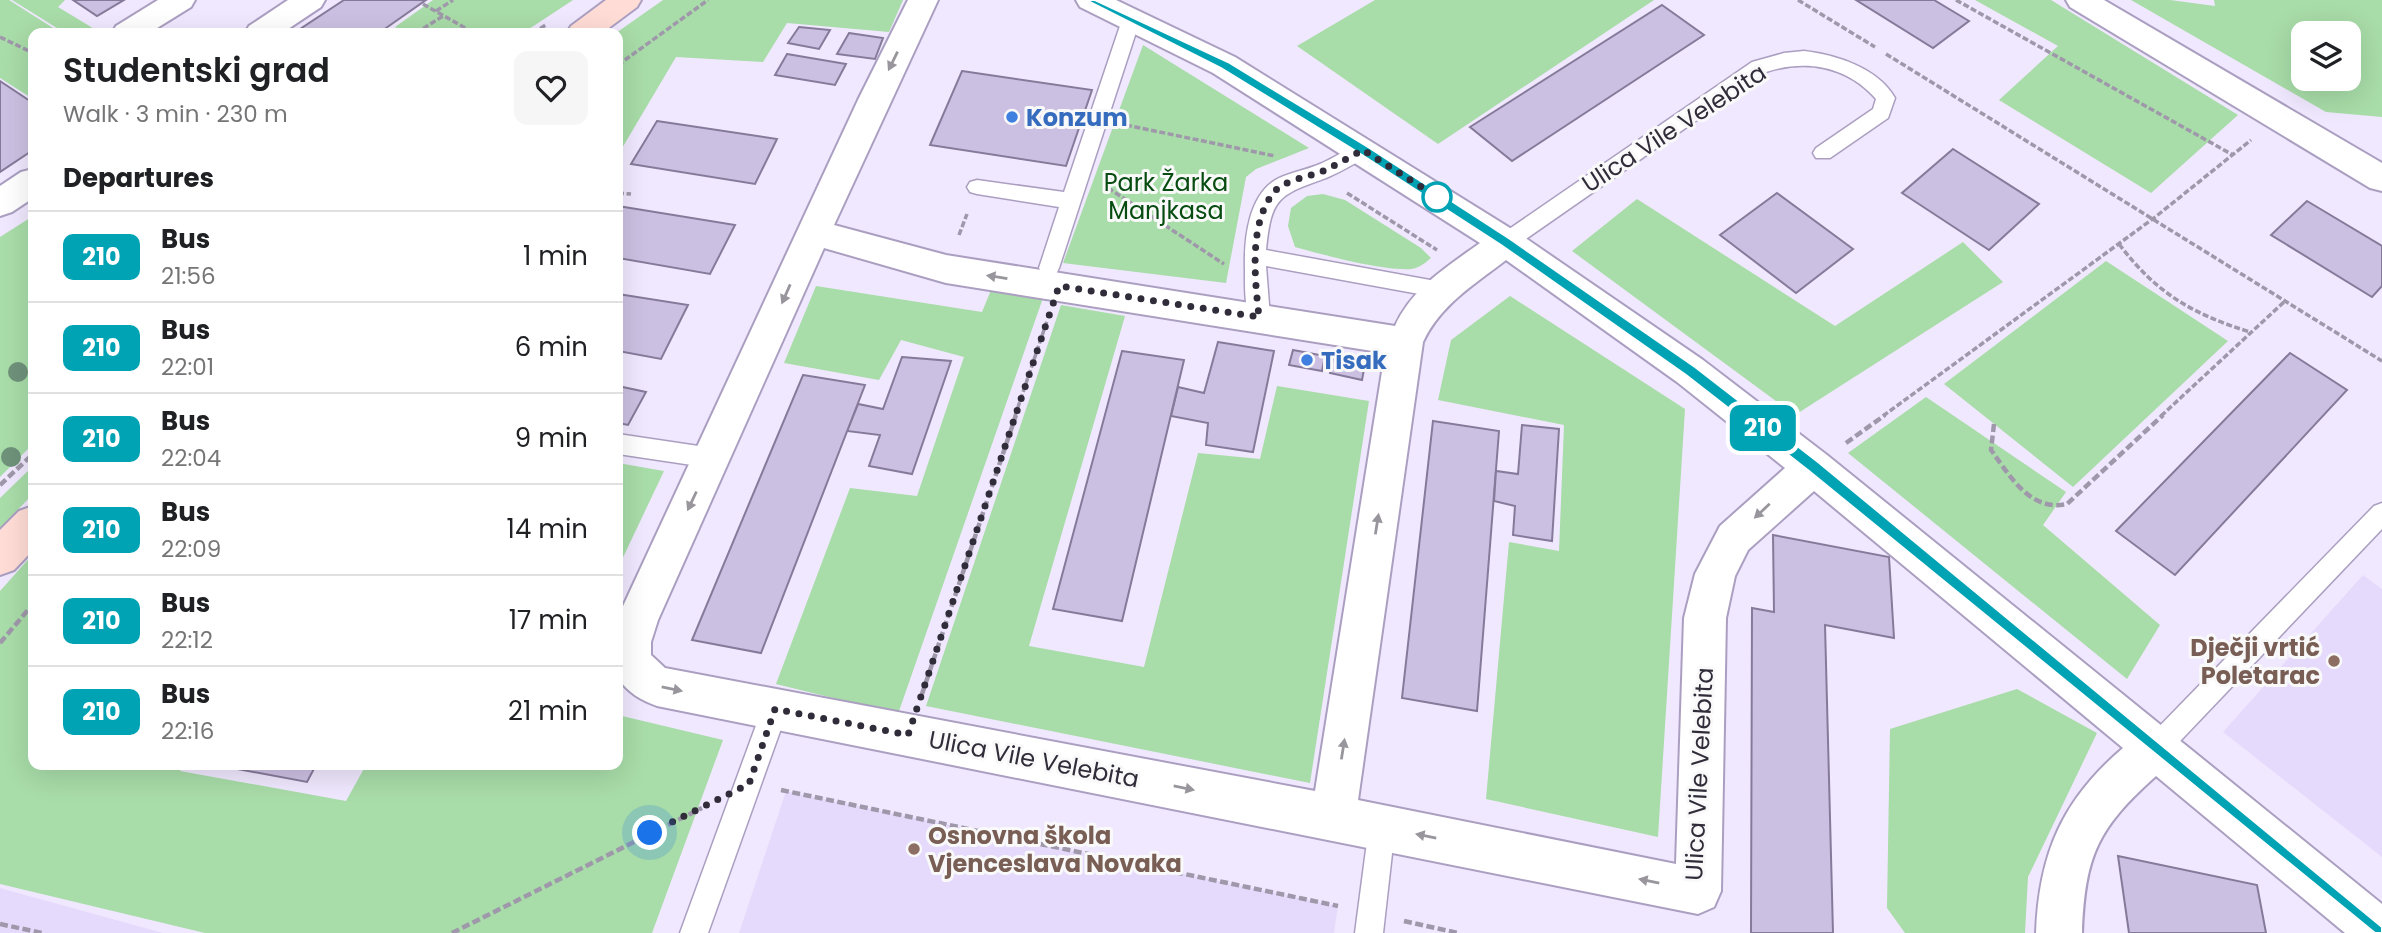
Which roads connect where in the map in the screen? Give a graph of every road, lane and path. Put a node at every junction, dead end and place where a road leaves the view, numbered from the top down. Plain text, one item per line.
1 (180, 0) edge
2 (310, 0) edge
3 (453, 0) edge
4 (626, 0) edge
5 (708, 0) edge
6 (923, 0) edge
7 (1091, 0) edge
8 (1798, 0) edge
9 (1956, 0) edge
10 (2081, 0) edge
11 (423, 4) dead end
12 (436, 12) junction
13 (443, 16) junction
14 (1131, 20) junction
15 (135, 28) edge
16 (268, 28) edge
17 (424, 28) edge
18 (465, 28) edge
19 (589, 28) edge
20 (0, 37) edge
21 (7, 40) junction
22 (0, 44) edge
23 (28, 50) edge
24 (623, 61) edge
25 (2277, 117) junction
26 (1098, 119) junction
27 (1363, 150) junction
28 (1824, 153) dead end
29 (2234, 155) junction
30 (1278, 156) dead end
31 (1081, 170) junction
32 (2382, 179) edge
33 (28, 184) edge
34 (977, 187) joint
35 (1337, 187) dead end
36 (623, 193) edge
37 (631, 194) dead end
38 (1071, 201) junction
39 (0, 203) edge
40 (2154, 218) junction
41 (814, 232) junction
42 (1506, 242) junction
43 (2118, 244) junction
44 (1257, 256) junction
45 (946, 269) junction
46 (1234, 271) dead end
47 (1445, 273) junction
48 (1054, 277) junction
49 (2285, 300) junction
50 (1259, 317) junction
51 (2251, 332) junction
52 (1405, 342) junction
53 (2382, 361) edge
54 (1994, 424) dead end
55 (623, 445) edge
56 (712, 458) junction
57 (28, 459) edge
58 (1813, 467) junction
59 (0, 485) edge
60 (2380, 518) edge
61 (28, 528) edge
62 (0, 557) edge
63 (28, 610) edge
64 (0, 643) edge
65 (775, 709) junction
66 (908, 735) junction
67 (2155, 749) junction
68 (749, 784) junction
69 (1333, 817) junction
70 (1382, 827) junction
71 (1370, 923) edge
72 (0, 924) edge
73 (42, 933) edge
74 (452, 933) edge
75 (694, 933) edge
76 (1458, 933) edge
77 (2059, 933) edge
78 (2381, 933) edge

1 - 15 street
2 - 16 street
3 - 12 path
4 - 19 street
5 - 24 path
6 -> 41 street, Ulica Vile Velebita
7 - 14 street
8 - 40 path
9 - 29 path
10 - 25 street
11 - 12 path
12 - 13 path
13 - 17 path
13 - 18 path
14 - 26 lane
14 - 27 street
20 - 21 path
21 - 22 path
21 - 23 path
25 - 29 path
25 - 32 street
26 - 30 path
26 - 31 lane
27 - 42 street
27 - 44 lane
28 - 42 lane, Ulica Vile Velebita
29 - 40 path
31 - 38 lane
31 - 46 path
33 - 39 street
34 - 38 lane
34 - 45 path
35 - 47 path
36 - 37 path
38 - 48 lane
40 - 43 path
40 - 49 path
41 - 45 street
41 -> 56 street, Ulica Vile Velebita
42 - 47 street, Ulica Vile Velebita
42 - 58 street
43 - 51 path
43 - 58 path
44 - 47 lane
44 - 50 lane
48 -> 45 street
47 - 52 street, Ulica Vile Velebita
48 - 50 street
48 - 66 path
49 - 51 path
49 - 53 path
50 - 52 street
51 - 54 path
69 -> 52 street, Ulica Vile Velebita
55 - 56 lane
56 -> 65 street, Ulica Vile Velebita
57 - 59 path
58 - 67 street
58 -> 70 street, Ulica Vile Velebita
60 - 67 lane
61 - 62 street
63 - 64 path
65 - 66 street, Ulica Vile Velebita
65 - 68 lane
66 -> 69 street, Ulica Vile Velebita
67 - 77 street
67 - 78 street
68 - 71 path
68 - 74 path
68 - 75 lane
69 - 70 street, Ulica Vile Velebita
70 - 71 lane
71 - 76 path
72 - 73 path

